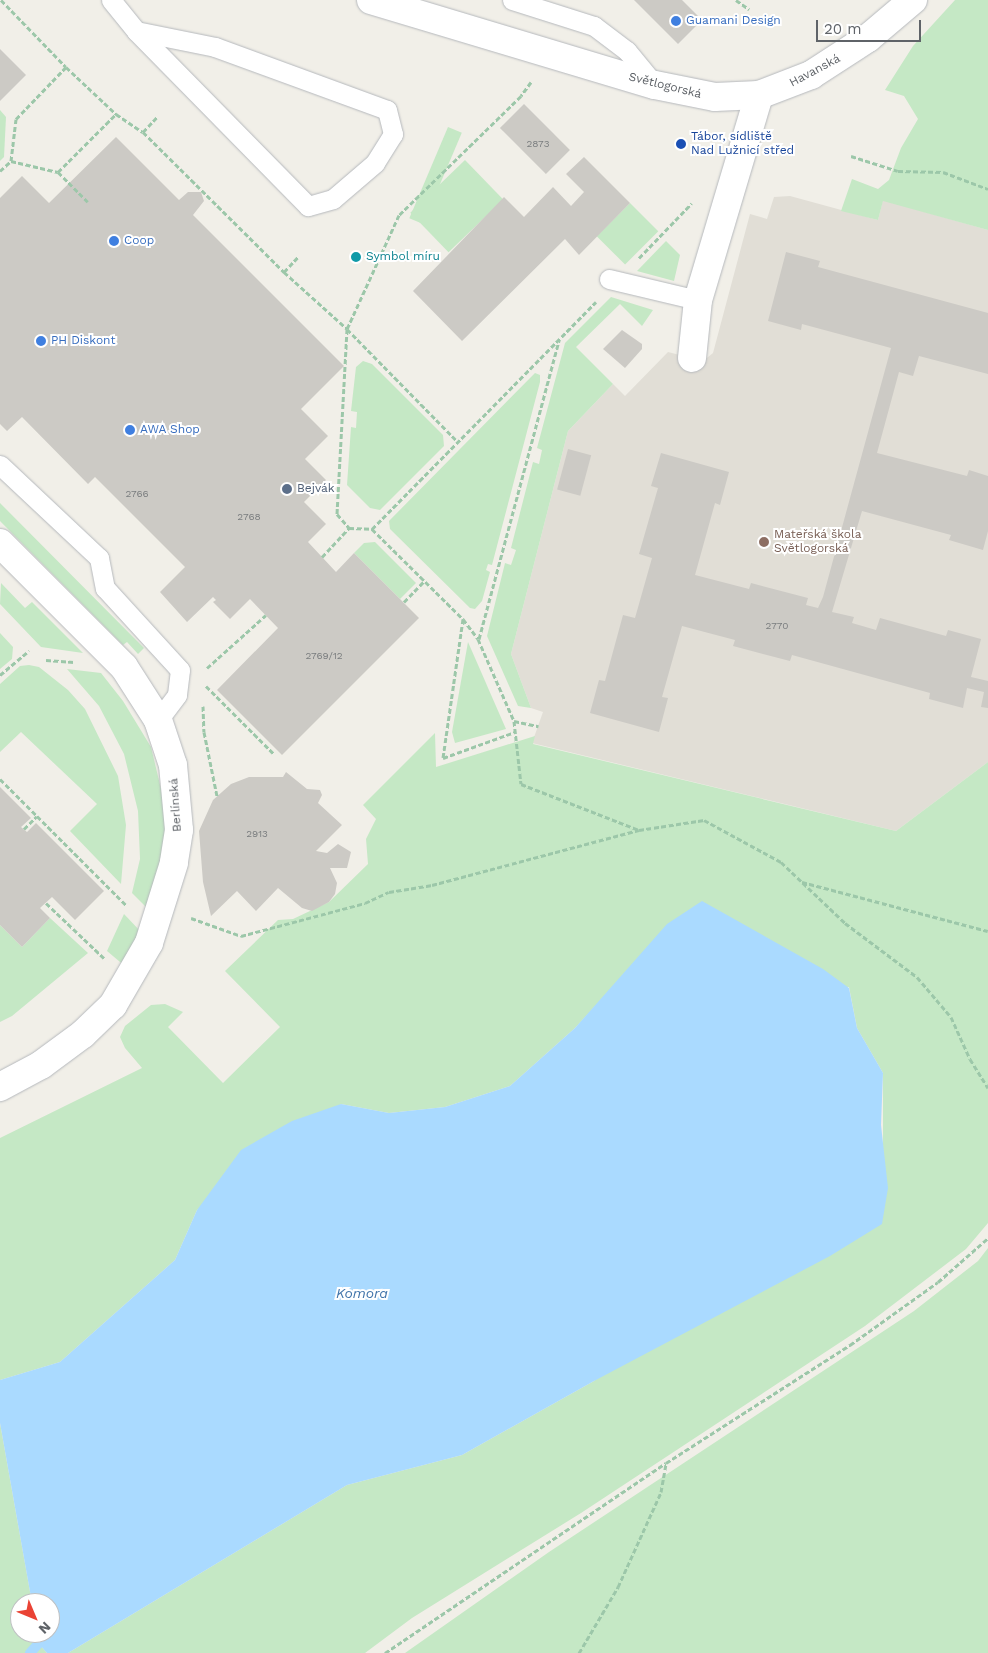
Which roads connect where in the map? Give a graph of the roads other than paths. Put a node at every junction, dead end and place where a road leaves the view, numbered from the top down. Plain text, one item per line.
1 (111, 0) edge
2 (512, 0) edge
3 (913, 0) edge
4 (381, 1) edge
5 (136, 30) junction
6 (655, 85) junction
7 (759, 95) junction
8 (609, 279) dead end
9 (698, 300) junction
10 (692, 358) dead end
11 (0, 465) edge
12 (0, 544) edge
13 (158, 720) junction
14 (0, 1087) edge

1 - 5 lane
2 - 6 lane
3 - 7 street, Havanská
4 - 6 street, Světlogorská
5 - 5 lane
6 - 7 street, Světlogorská
7 - 9 street
8 - 9 lane
9 - 10 street
11 - 13 lane
12 - 13 street, Berlínská
13 - 14 street, Berlínská

